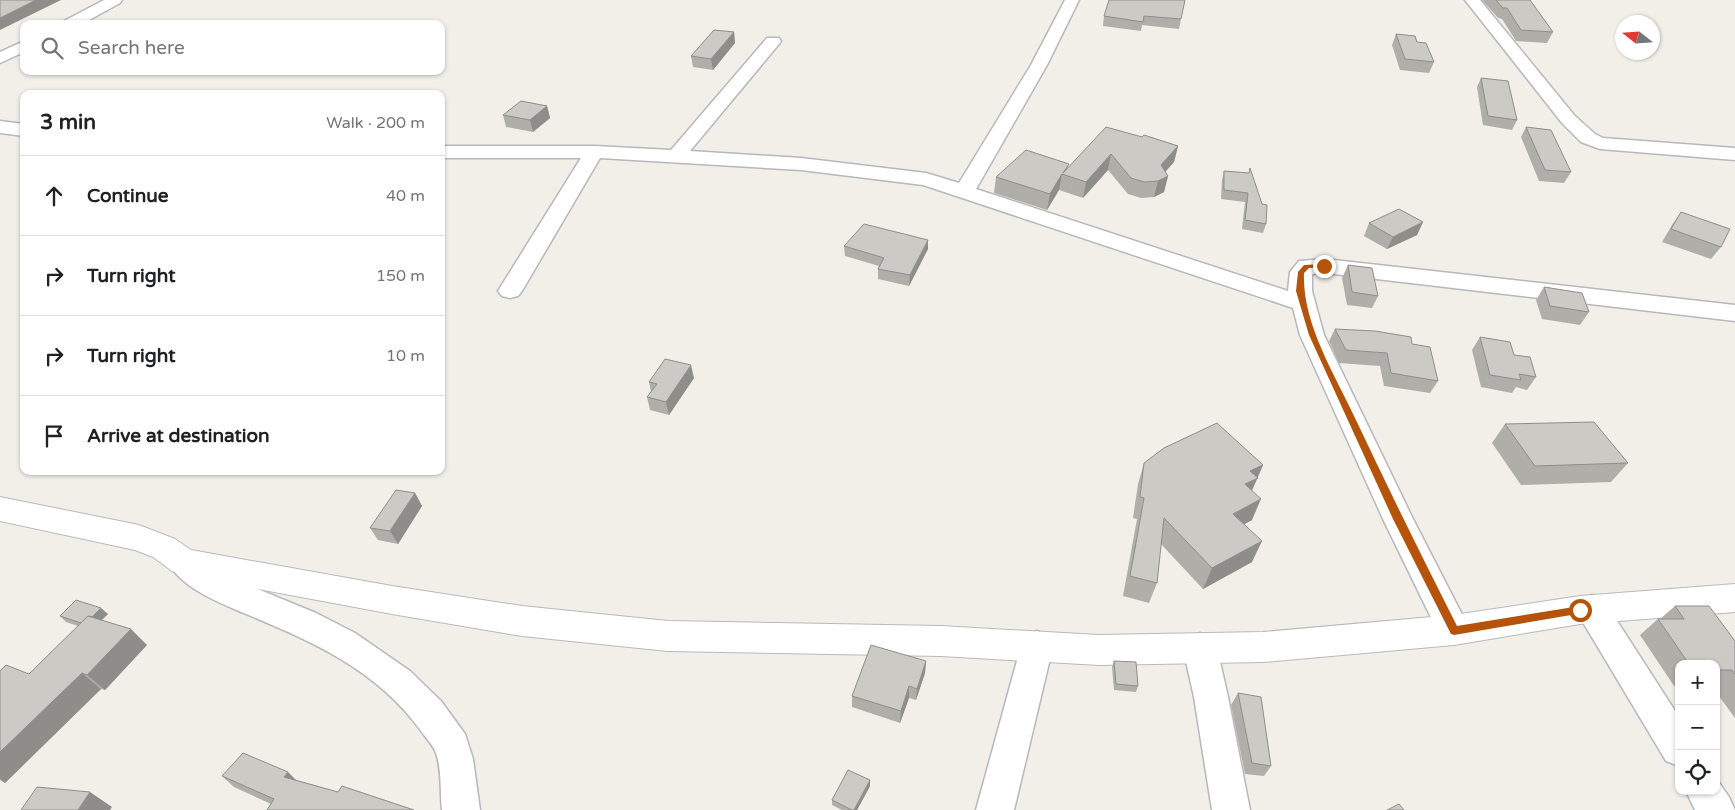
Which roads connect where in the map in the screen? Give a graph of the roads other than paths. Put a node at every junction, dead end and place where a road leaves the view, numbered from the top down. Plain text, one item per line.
1 (115, 0) edge
2 (1072, 0) edge
3 (1472, 0) edge
4 (78, 20) edge
5 (773, 41) dead end
6 (20, 48) edge
7 (0, 58) edge
8 (0, 127) edge
9 (20, 130) edge
10 (445, 152) edge
11 (594, 152) junction
12 (1735, 154) edge
13 (676, 156) junction
14 (965, 191) junction
15 (510, 291) dead end
16 (1304, 304) junction
17 (1735, 313) edge
18 (0, 509) edge
19 (183, 562) junction
20 (1735, 598) edge
21 (1592, 609) junction
22 (1454, 630) junction
23 (1037, 646) junction
24 (1200, 648) junction
25 (1675, 743) edge
26 (1707, 795) edge
27 (461, 810) edge
28 (995, 810) edge
29 (1230, 810) edge
30 (1716, 810) edge

1 - 4 street
2 - 14 street
3 - 12 street
5 - 13 street
6 - 7 street
8 - 9 street
10 - 11 street
11 - 13 street
11 - 15 street
13 - 14 street
14 - 16 street
16 - 17 street
16 - 22 street
18 - 19 street
19 - 23 street
19 - 27 street
20 - 21 street
21 - 22 street
21 - 25 street
22 - 24 street
23 - 24 street
23 - 28 street
24 - 29 street
26 - 30 street

